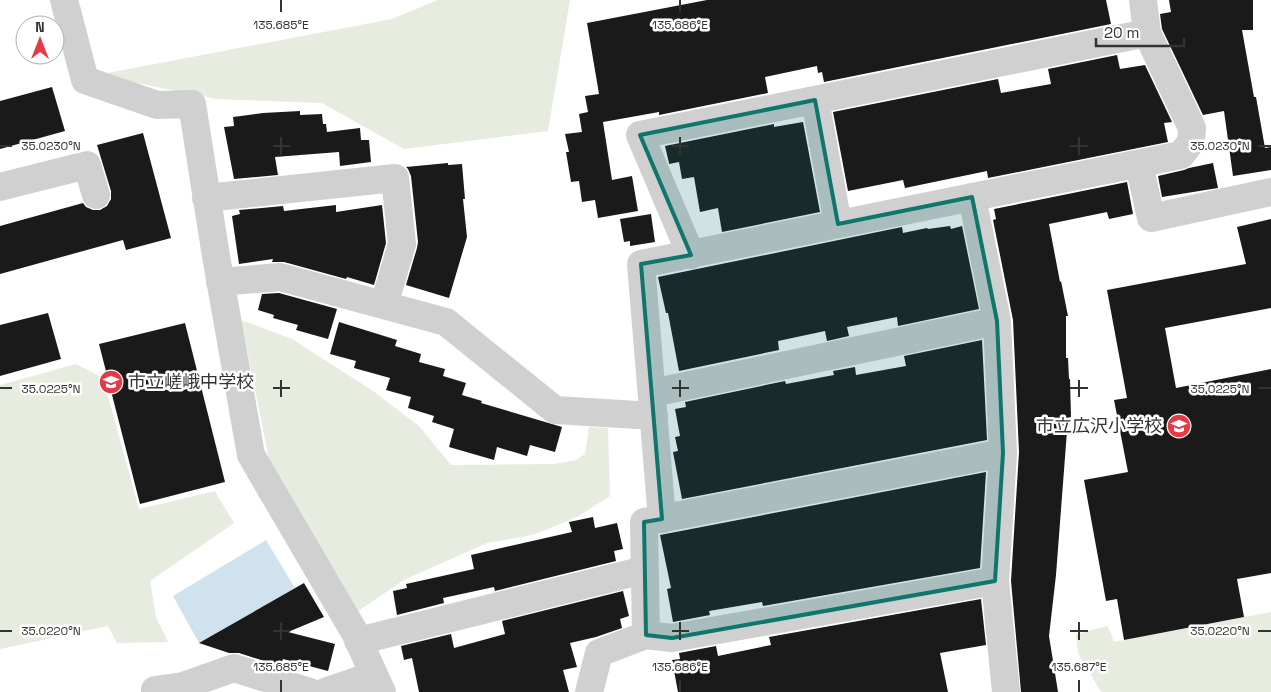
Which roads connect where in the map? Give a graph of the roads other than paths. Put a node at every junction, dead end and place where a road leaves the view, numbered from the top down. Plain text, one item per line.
1 (64, 0) edge
2 (1143, 0) edge
3 (1147, 33) junction
4 (815, 100) junction
5 (1139, 164) junction
6 (0, 187) edge
7 (1271, 192) edge
8 (96, 195) dead end
9 (972, 197) junction
10 (206, 198) junction
11 (838, 224) junction
12 (691, 254) junction
13 (220, 282) junction
14 (384, 306) junction
15 (997, 321) junction
16 (653, 404) junction
17 (1003, 453) junction
18 (662, 519) junction
19 (644, 570) junction
20 (995, 581) junction
21 (646, 635) junction
22 (358, 641) junction
23 (378, 684) edge
24 (155, 692) edge
25 (310, 692) edge
26 (325, 692) edge
27 (589, 692) edge
28 (1006, 692) edge

1 - 10 street
2 - 3 street
3 - 4 street
3 - 5 street
4 - 11 street
4 - 12 street
5 - 7 street
5 - 9 street
6 - 8 street
9 - 11 street
9 - 15 street
10 - 13 street
10 - 14 street
11 - 12 street
12 - 16 street
13 - 14 street
13 - 22 street
14 - 16 street
15 - 16 street
15 - 17 street
16 - 18 street
17 - 18 street
17 - 20 street
18 - 19 street
19 - 21 street
19 - 22 street
20 - 21 street
20 - 28 street
21 - 27 street
22 - 23 street
23 - 26 street
24 - 25 street

